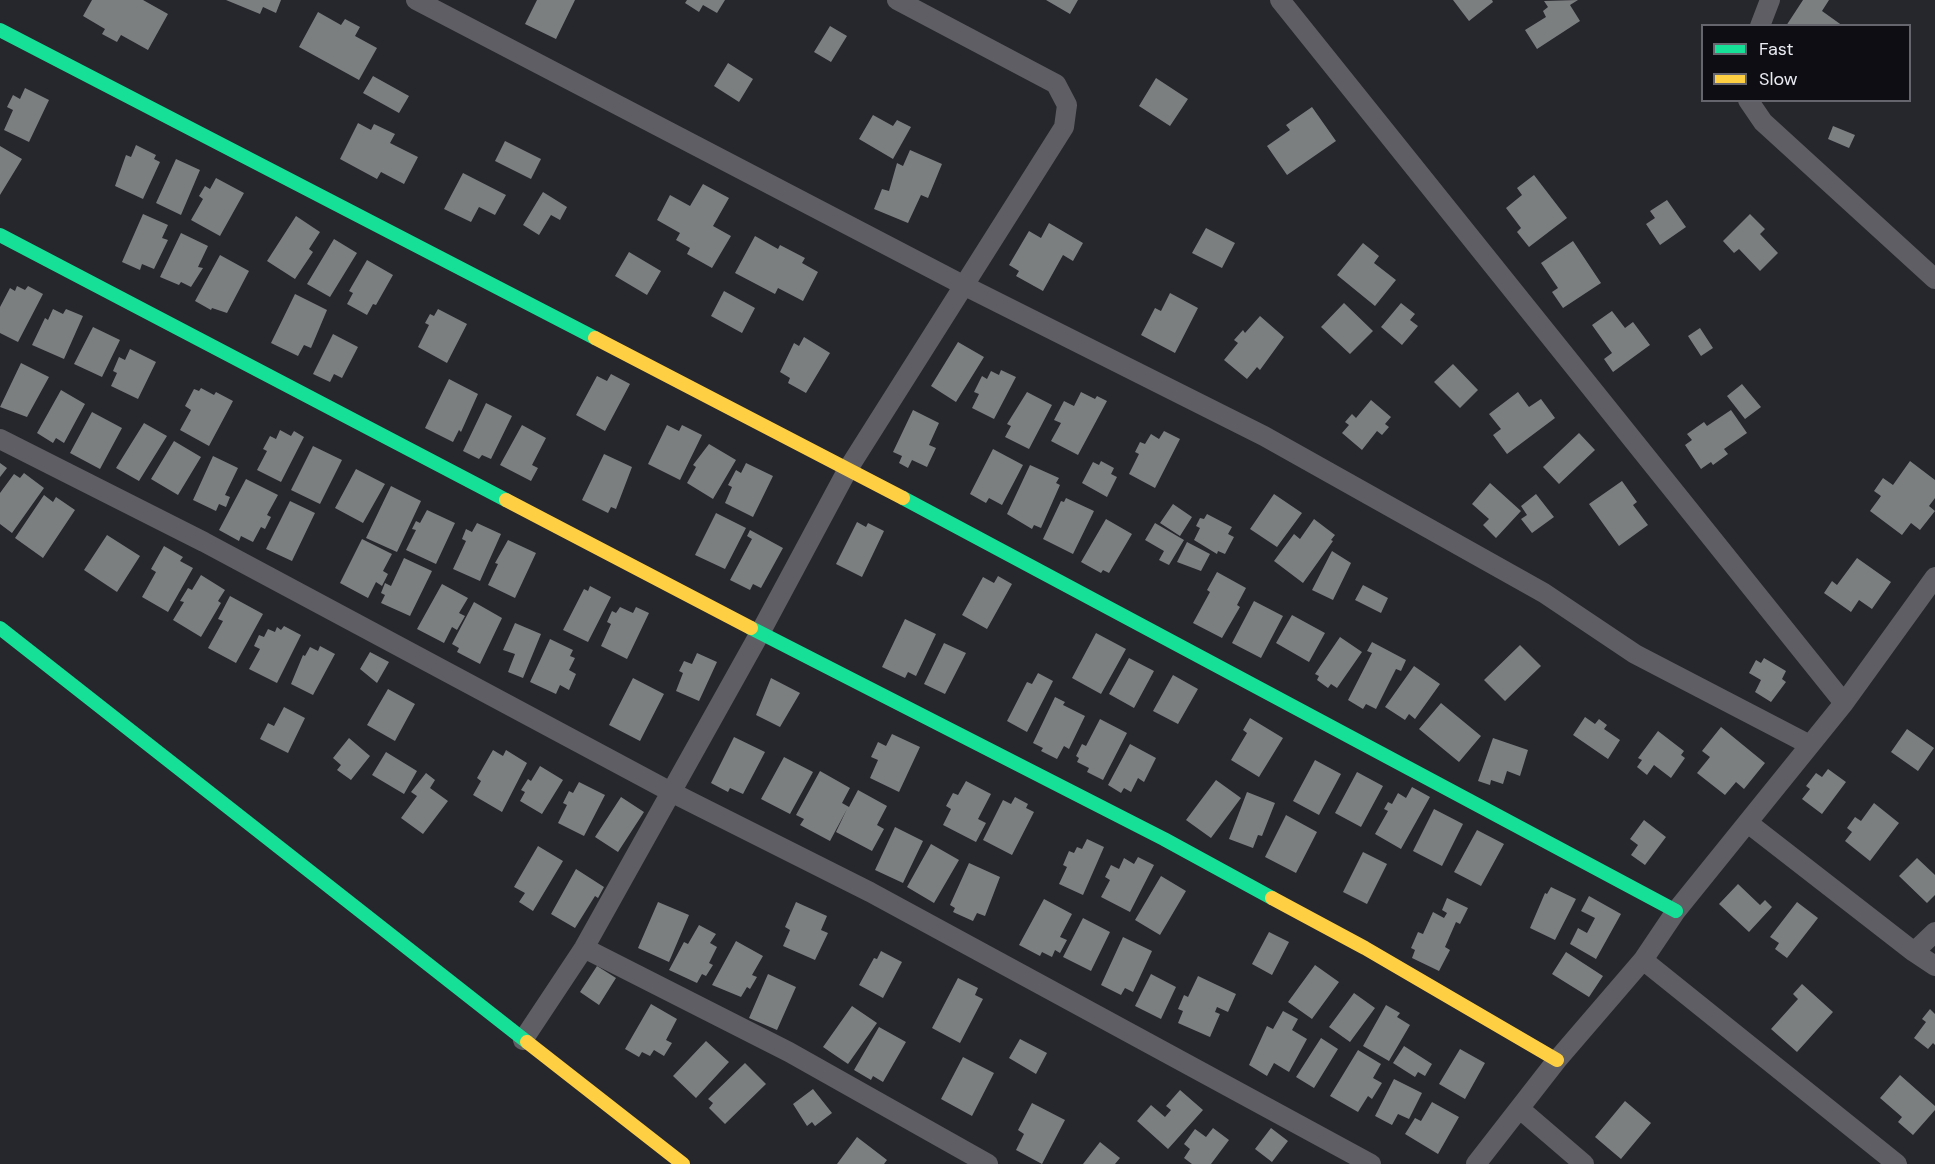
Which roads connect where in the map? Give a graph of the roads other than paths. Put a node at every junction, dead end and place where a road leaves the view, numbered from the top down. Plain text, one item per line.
1 (416, 0) edge
2 (897, 0) edge
3 (1280, 0) edge
4 (1770, 0) edge
5 (1761, 24) edge
6 (0, 30) edge
7 (1749, 102) edge
8 (0, 235) edge
9 (1935, 279) edge
10 (965, 286) junction
11 (0, 439) edge
12 (848, 469) junction
13 (1935, 577) edge
14 (760, 633) junction
15 (7, 634) edge
16 (0, 654) edge
17 (1844, 703) junction
18 (1810, 745) junction
19 (671, 792) junction
20 (1748, 823) junction
21 (1676, 911) junction
22 (1935, 932) edge
23 (584, 948) junction
24 (1914, 952) junction
25 (1643, 960) junction
26 (1935, 966) edge
27 (523, 1040) junction
28 (1557, 1060) junction
29 (1520, 1109) junction
30 (683, 1164) edge
31 (988, 1164) edge
32 (1371, 1164) edge
33 (1476, 1164) edge
34 (1584, 1164) edge
35 (1897, 1164) edge

1 - 10 street
2 - 10 street
3 - 17 street
4 - 5 street
6 - 12 street
7 - 9 street
8 - 14 street
10 - 12 street
10 - 18 street
11 - 19 street
12 - 14 street
12 - 21 street
13 - 17 street
14 - 19 street
14 - 28 street
15 - 16 street
15 - 27 street
17 - 18 street
18 - 20 street
19 - 23 street
19 - 32 street
20 - 21 street
20 - 24 street
21 - 25 street
22 - 24 street
23 - 27 street
23 - 31 street
24 - 26 street
25 - 28 street
25 - 35 street
27 - 30 street
28 - 29 street
29 - 33 street
29 - 34 street

